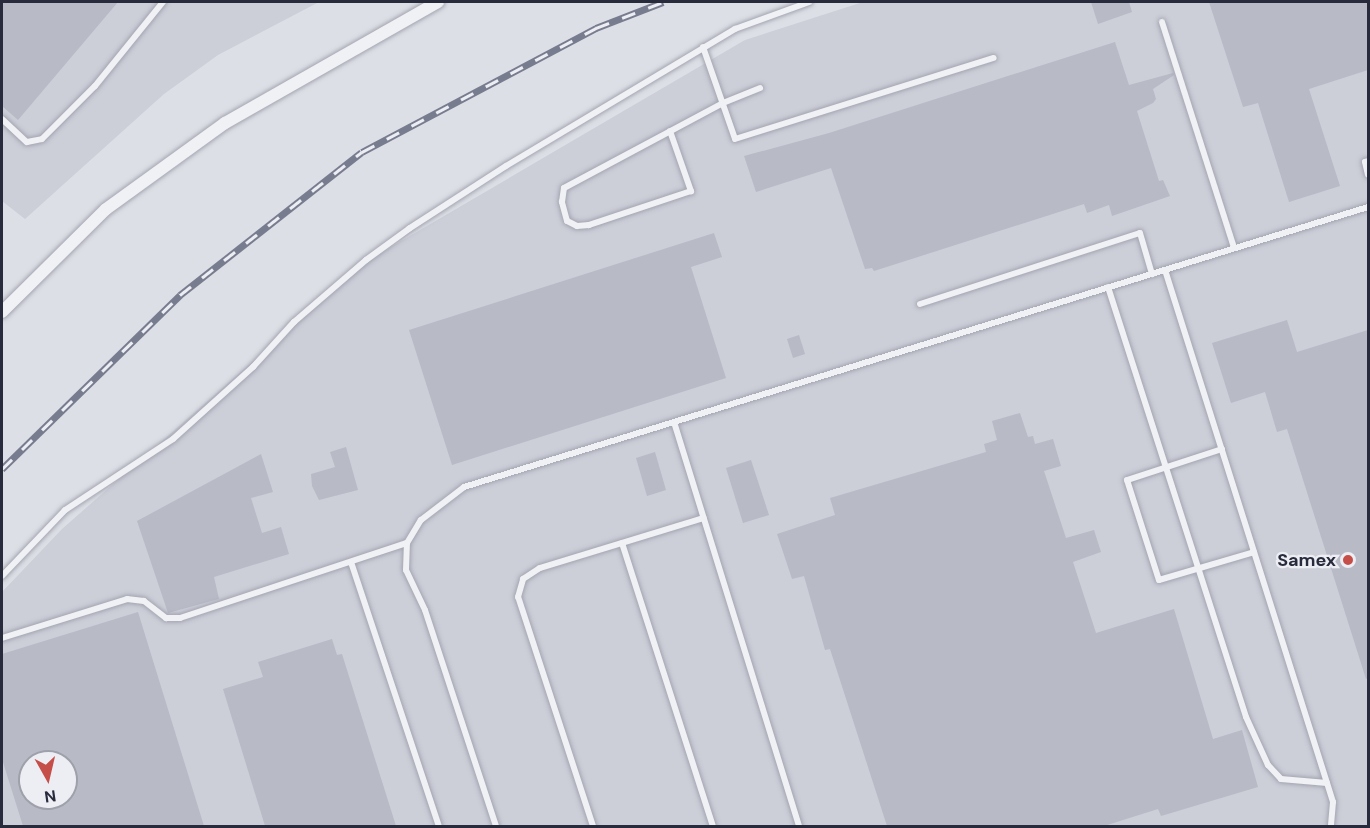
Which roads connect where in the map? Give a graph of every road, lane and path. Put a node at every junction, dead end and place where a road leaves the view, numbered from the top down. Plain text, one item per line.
1 (163, 2) edge
2 (438, 2) edge
3 (809, 2) edge
4 (1162, 22) dead end
5 (704, 47) junction
6 (994, 58) dead end
7 (760, 88) dead end
8 (723, 103) junction
9 (2, 119) edge
10 (670, 131) junction
11 (1368, 161) edge
12 (1368, 175) edge
13 (1368, 207) edge
14 (1234, 248) junction
15 (1165, 270) junction
16 (1152, 274) junction
17 (1108, 287) junction
18 (920, 304) dead end
19 (2, 312) edge
20 (674, 422) junction
21 (1222, 449) junction
22 (1166, 468) junction
23 (704, 518) junction
24 (407, 543) junction
25 (622, 543) junction
26 (1254, 552) junction
27 (351, 562) junction
28 (1198, 569) junction
29 (2, 576) edge
30 (2, 638) edge
31 (1328, 783) junction
32 (439, 826) edge
33 (496, 826) edge
34 (593, 826) edge
35 (713, 826) edge
36 (799, 826) edge
37 (1330, 826) edge

1 - 9 lane
2 - 19 street
3 - 5 lane
4 - 14 lane
5 - 8 lane
5 - 29 lane
6 - 8 lane
7 - 8 lane
8 - 10 lane
10 - 10 lane
11 - 12 lane
13 - 14 lane
14 - 15 lane
15 - 16 lane
15 - 21 lane
16 - 17 lane
16 - 18 lane
17 - 20 lane
17 - 22 lane
20 - 23 lane
20 - 24 lane
21 - 22 lane
21 - 26 lane
22 - 28 lane
22 - 28 lane
23 - 25 lane
23 - 36 lane
24 - 27 lane
24 - 33 lane
25 - 34 lane
25 - 35 lane
26 - 28 lane
26 - 31 lane
27 - 30 lane
27 - 32 lane
28 - 31 lane
31 - 37 lane

